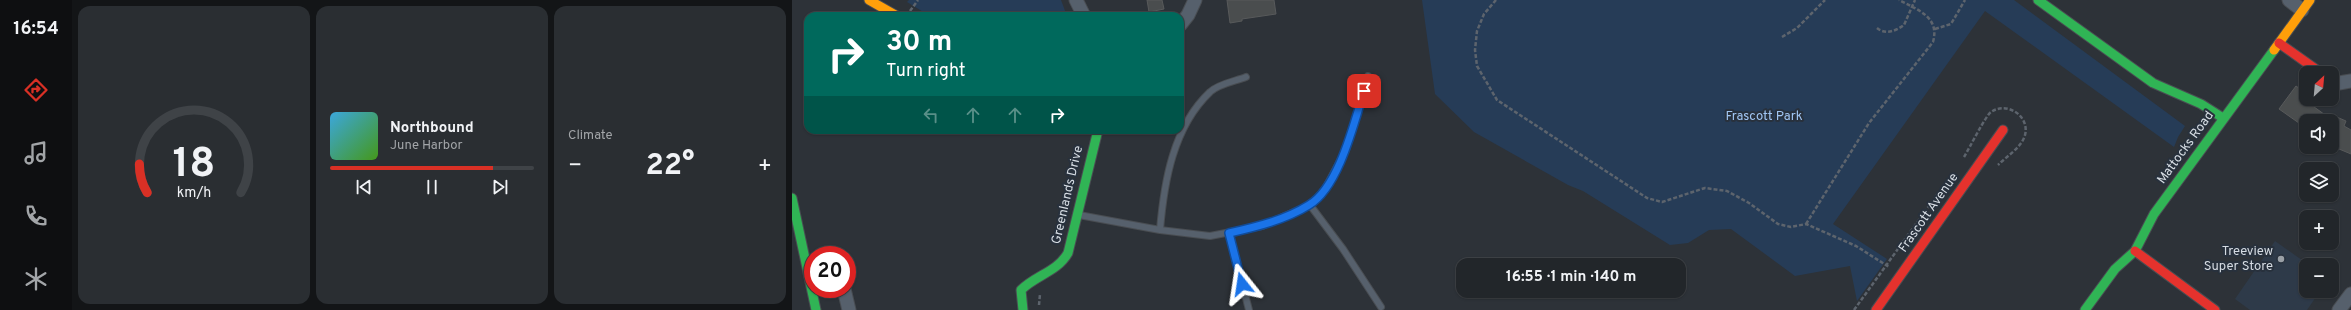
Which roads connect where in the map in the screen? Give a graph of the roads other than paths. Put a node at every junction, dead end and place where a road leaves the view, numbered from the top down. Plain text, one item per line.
1 (869, 0) edge
2 (1076, 0) edge
3 (1195, 0) edge
4 (2038, 0) edge
5 (2289, 0) edge
6 (2306, 5) edge
7 (891, 12) edge
8 (1082, 12) edge
9 (1184, 20) edge
10 (2279, 43) junction
11 (2312, 66) edge
12 (1368, 76) dead end
13 (1246, 77) dead end
14 (2351, 81) edge
15 (2339, 83) edge
16 (2223, 118) junction
17 (1184, 127) edge
18 (2003, 130) dead end
19 (1093, 134) edge
20 (1181, 134) edge
21 (792, 198) edge
22 (1310, 204) junction
23 (1078, 215) junction
24 (1160, 230) junction
25 (1229, 233) junction
26 (2135, 251) junction
27 (2351, 294) edge
28 (846, 298) edge
29 (1381, 307) dead end
30 (816, 310) edge
31 (849, 310) edge
32 (1023, 310) edge
33 (1249, 310) edge
34 (1876, 310) edge
35 (2085, 310) edge
36 (2216, 310) edge
37 (2339, 310) edge

1 - 7 street
2 - 8 street
3 - 9 street
4 - 16 street
5 - 6 street
6 - 10 street, Mattocks Road
10 - 11 street
10 - 16 street, Mattocks Road
12 - 22 lane
13 - 17 lane
14 - 15 street
16 - 26 street, Mattocks Road
18 - 34 street, Frascott Avenue
19 - 23 street, Greenlands Drive
20 - 24 lane
21 - 30 street
22 - 25 lane
22 - 29 lane
23 - 24 lane
23 - 32 street, Greenlands Drive
24 - 25 lane
25 - 33 lane
26 - 35 street, Mattocks Road
26 - 36 street
27 - 37 street
28 - 31 street

